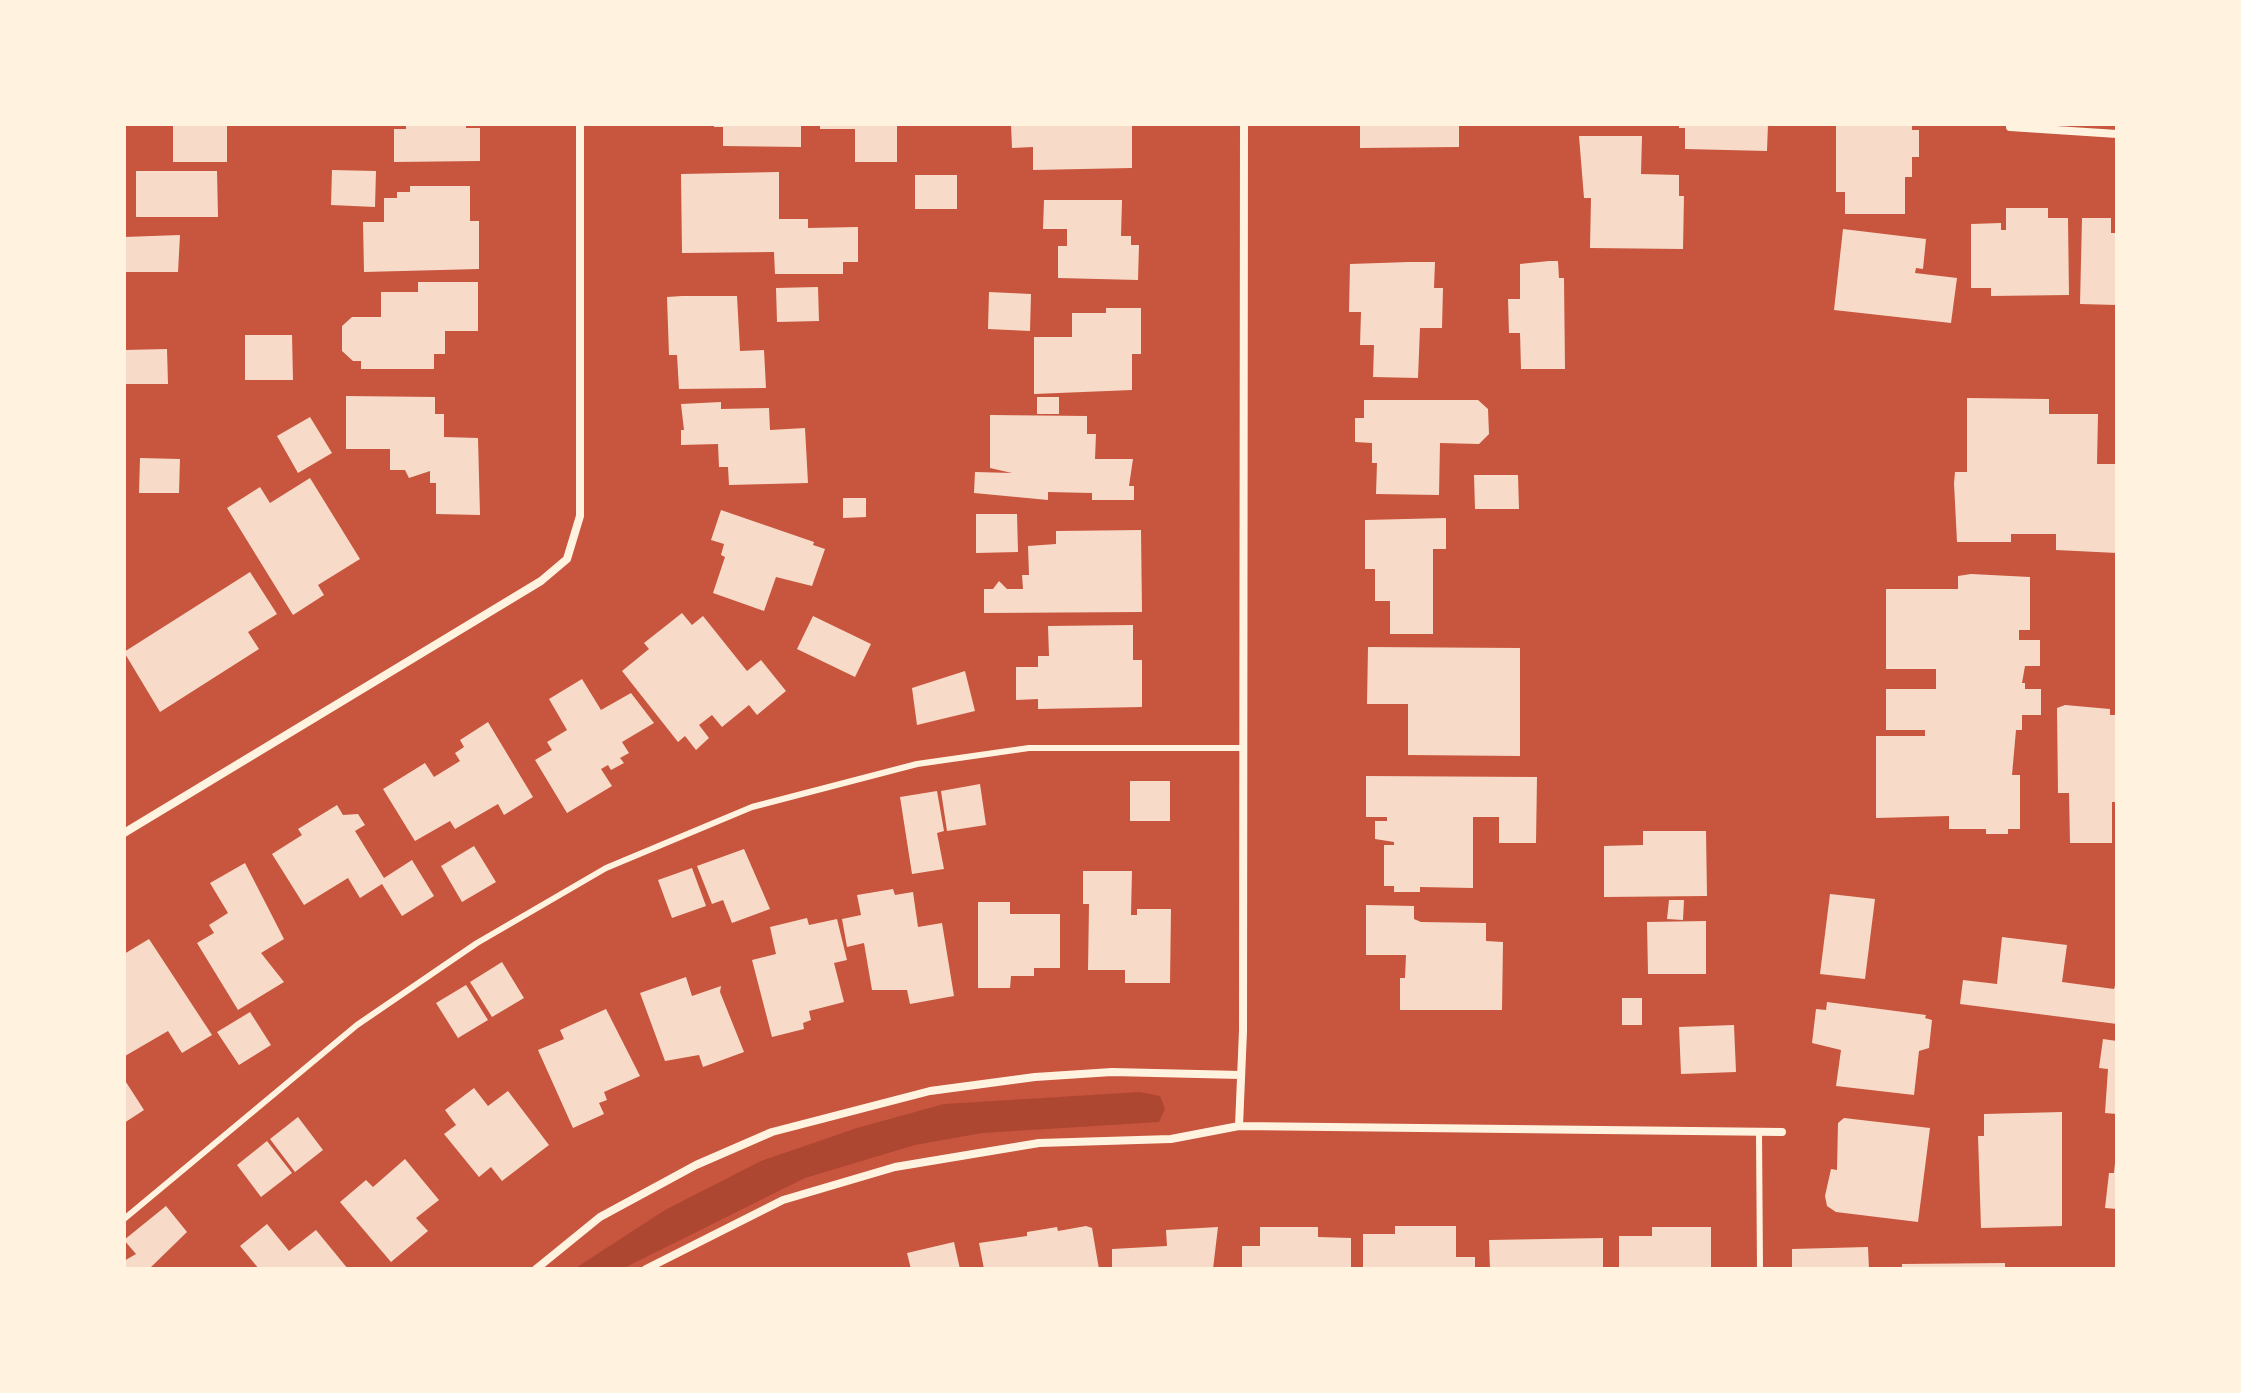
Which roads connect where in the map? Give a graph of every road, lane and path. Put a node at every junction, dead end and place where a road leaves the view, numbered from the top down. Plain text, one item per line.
1 (580, 124) edge
2 (1244, 124) edge
3 (2010, 127) dead end
4 (2117, 134) edge
5 (1242, 748) junction
6 (124, 833) edge
7 (1241, 1075) junction
8 (1239, 1126) junction
9 (1759, 1131) junction
10 (1782, 1132) dead end
11 (124, 1219) edge
12 (536, 1269) edge
13 (646, 1269) edge
14 (1760, 1269) edge

1 - 6 street
2 - 5 street
3 - 4 street
5 - 7 street
5 - 11 lane
7 - 8 street
7 - 12 street
8 - 9 street
8 - 13 street
9 - 10 street
9 - 14 lane

